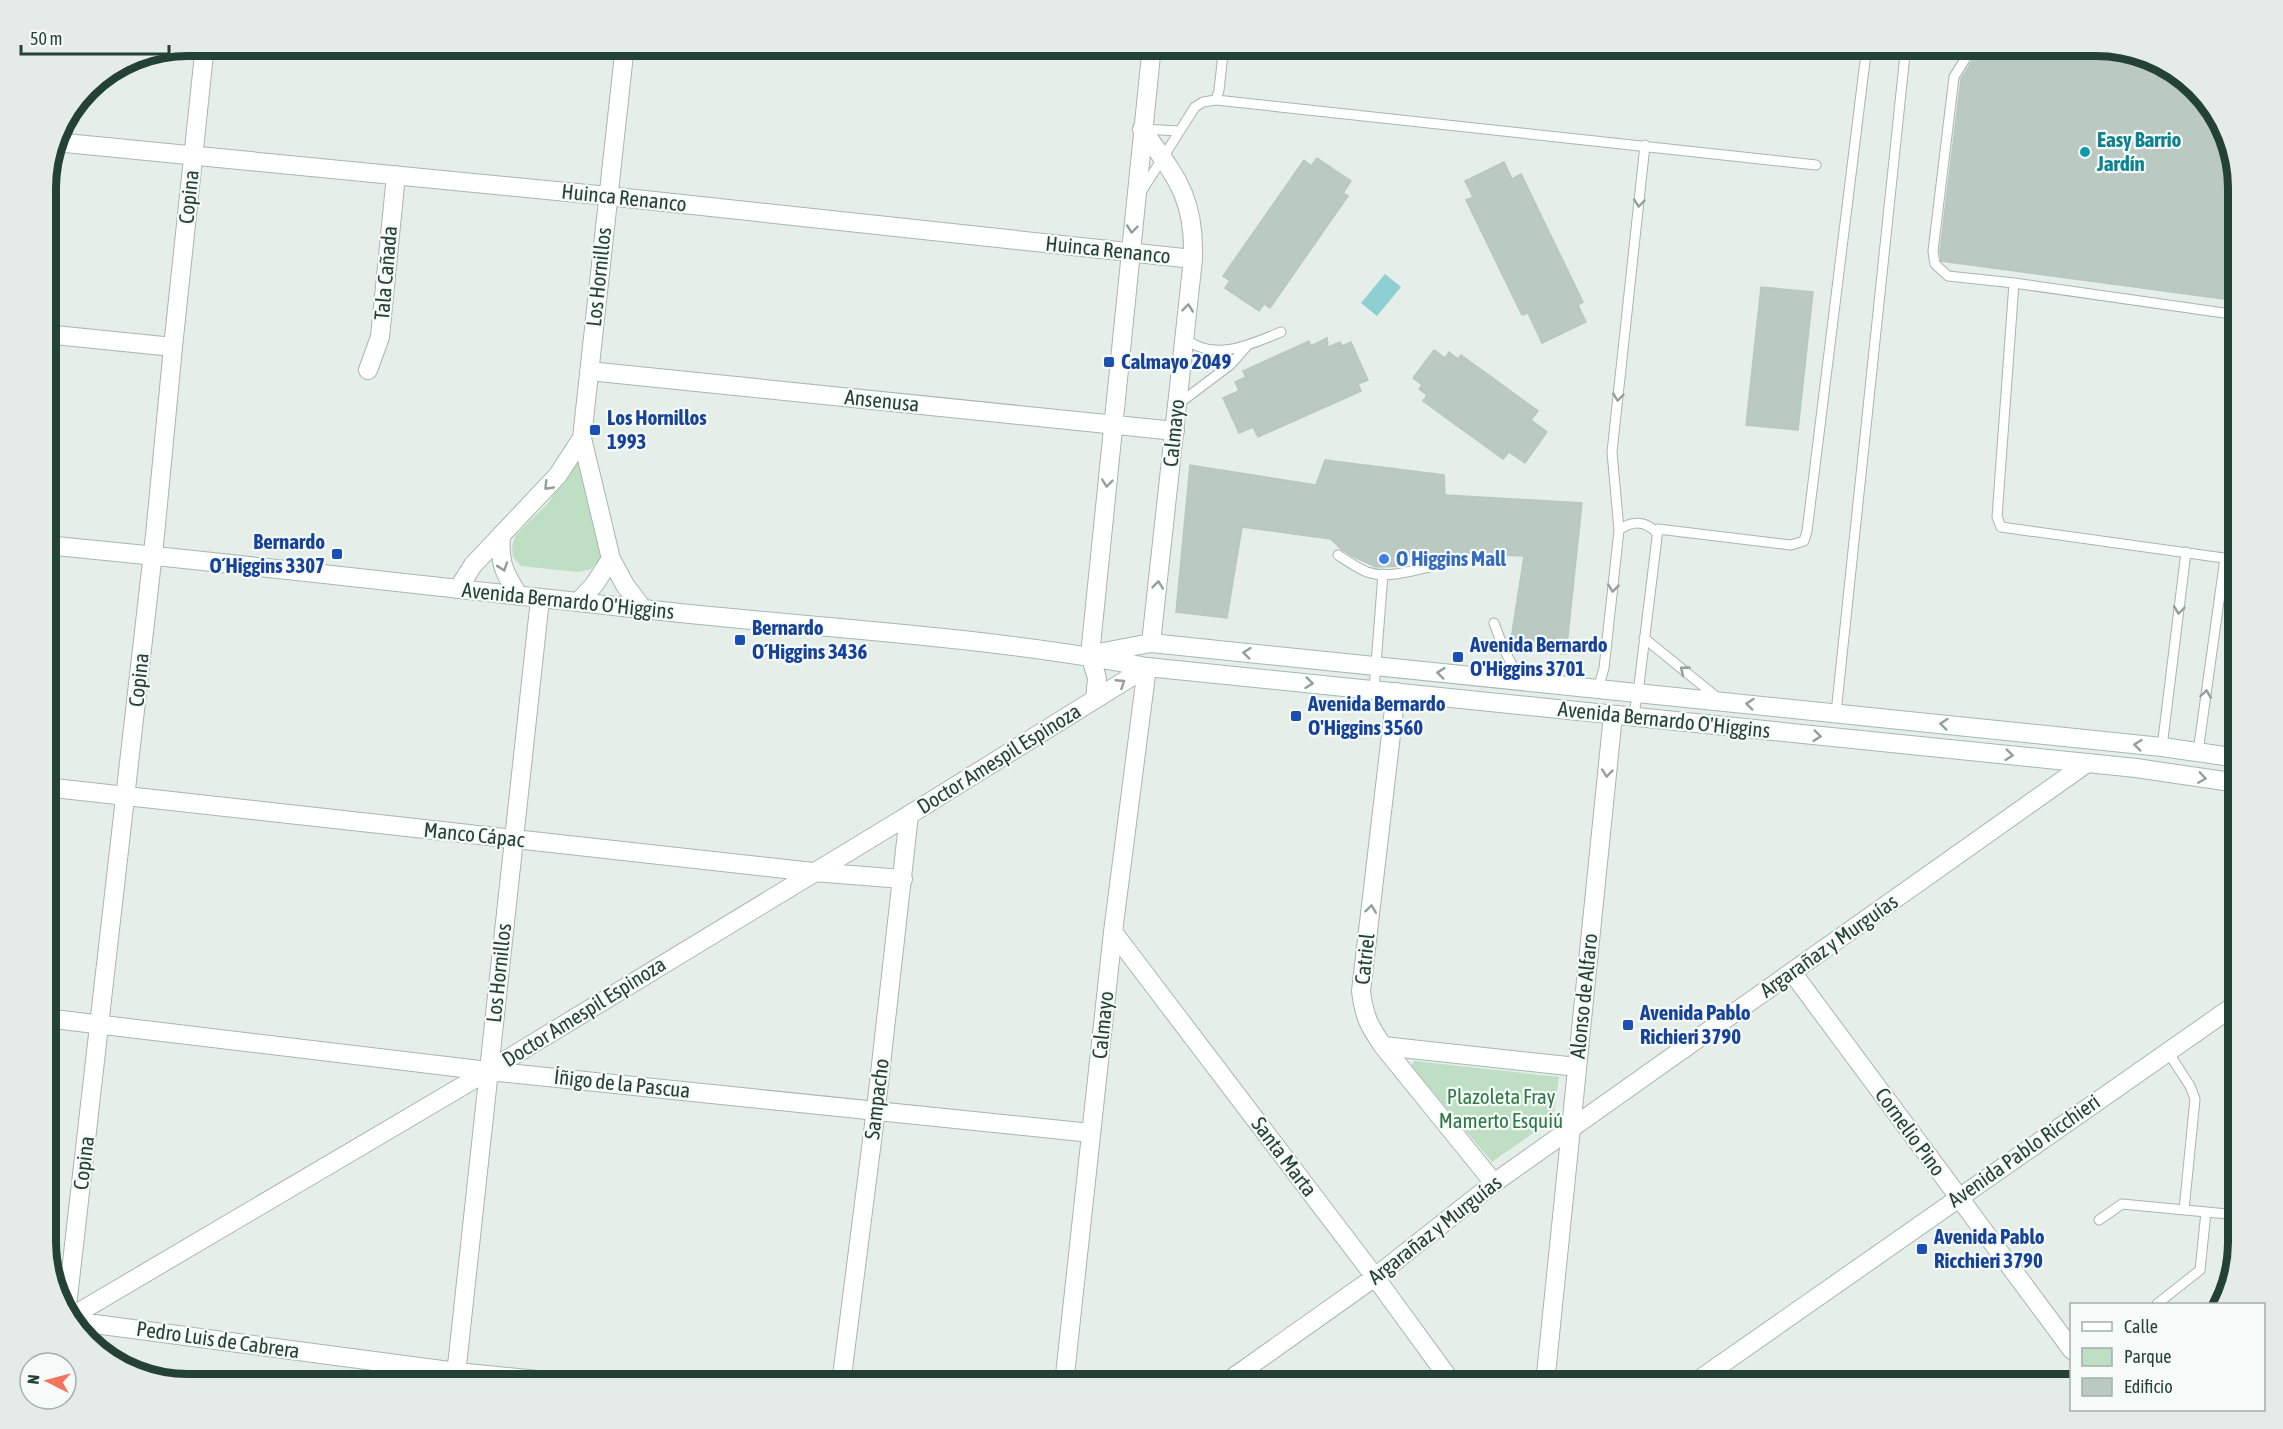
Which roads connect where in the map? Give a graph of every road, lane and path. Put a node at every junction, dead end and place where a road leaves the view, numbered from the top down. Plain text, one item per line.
1 (204, 56) edge
2 (624, 56) edge
3 (1151, 56) edge
4 (1223, 56) edge
5 (1866, 56) edge
6 (1905, 56) edge
7 (1967, 56) edge
8 (1216, 100) junction
9 (1142, 129) junction
10 (1179, 131) junction
11 (63, 143) edge
12 (1645, 145) junction
13 (194, 156) junction
14 (1162, 158) junction
15 (1816, 165) dead end
16 (396, 175) junction
17 (608, 196) junction
18 (1135, 201) junction
19 (1130, 253) junction
20 (1193, 259) junction
21 (2014, 283) junction
22 (2227, 313) edge
23 (1281, 332) dead end
24 (56, 335) edge
25 (1185, 338) junction
26 (173, 347) junction
27 (1246, 347) junction
28 (368, 370) dead end
29 (590, 371) junction
30 (1177, 405) junction
31 (1113, 425) junction
32 (1175, 431) junction
33 (582, 438) junction
34 (1619, 530) junction
35 (1657, 531) junction
36 (501, 535) junction
37 (56, 546) edge
38 (2186, 552) junction
39 (1338, 555) dead end
40 (153, 556) junction
41 (2225, 558) joint
42 (611, 560) junction
43 (1429, 567) dead end
44 (1383, 574) junction
45 (458, 589) junction
46 (519, 596) junction
47 (540, 598) junction
48 (578, 602) junction
49 (643, 609) junction
50 (1494, 623) dead end
51 (1644, 638) junction
52 (1151, 643) junction
53 (1090, 655) junction
54 (1147, 666) junction
55 (1377, 666) junction
56 (1520, 681) junction
57 (1598, 689) junction
58 (1374, 690) junction
59 (1396, 693) junction
60 (1638, 693) junction
61 (1095, 699) junction
62 (1722, 702) junction
63 (1836, 713) junction
64 (1613, 715) junction
65 (1633, 717) junction
66 (2162, 747) junction
67 (2199, 752) junction
68 (2228, 756) edge
69 (2087, 763) junction
70 (2136, 768) junction
71 (2228, 781) edge
72 (56, 788) edge
73 (126, 796) junction
74 (909, 814) junction
75 (514, 839) junction
76 (813, 872) junction
77 (903, 879) junction
78 (1113, 932) junction
79 (1792, 972) junction
80 (2228, 1010) edge
81 (56, 1019) edge
82 (101, 1024) junction
83 (1383, 1046) junction
84 (2168, 1052) junction
85 (1576, 1067) junction
86 (488, 1071) junction
87 (876, 1109) junction
88 (1570, 1129) junction
89 (1091, 1133) junction
90 (1494, 1183) junction
91 (1958, 1197) junction
92 (2184, 1210) junction
93 (2206, 1212) junction
94 (2228, 1214) edge
95 (2099, 1220) dead end
96 (1375, 1277) junction
97 (71, 1303) edge
98 (2159, 1303) edge
99 (77, 1313) edge
100 (82, 1320) edge
101 (2070, 1347) edge
102 (430, 1374) edge
103 (456, 1374) edge
104 (842, 1374) edge
105 (1065, 1374) edge
106 (1238, 1374) edge
107 (1446, 1374) edge
108 (1546, 1374) edge
109 (1707, 1374) edge

1 - 13 street, Copina
2 - 17 street, Los Hornillos
3 - 9 street
4 - 8 lane
5 - 35 lane
6 - 63 lane
7 - 21 lane
8 - 10 lane
8 - 12 lane
9 - 10 lane
9 - 14 street, Calmayo
9 - 18 street
10 - 14 lane
11 - 13 street, Huinca Renanco
12 - 15 lane
12 -> 34 lane
13 - 16 street, Huinca Renanco
13 - 26 street, Copina
14 - 18 lane
14 - 20 street, Calmayo
16 - 17 street, Huinca Renanco
16 - 28 street, Tala Cañada
17 - 19 street, Huinca Renanco
17 - 29 street, Los Hornillos
18 -> 19 street
19 - 20 street, Huinca Renanco
19 - 31 street
25 -> 20 street, Calmayo
21 - 22 lane
21 - 38 lane
23 - 27 lane
24 - 26 street
25 - 27 lane
25 - 30 street, Calmayo
26 - 40 street, Copina
27 - 30 lane
29 - 31 street, Ansenusa
29 - 33 street, Los Hornillos
30 - 32 street, Calmayo
31 - 32 street, Ansenusa
31 -> 53 street
52 -> 32 street, Calmayo
33 -> 36 street, Los Hornillos
33 - 42 street, Los Hornillos
34 - 35 lane
34 -> 57 lane
35 - 51 lane
36 - 45 street, Los Hornillos
36 -> 46 street
37 - 40 street, Avenida Bernardo O'Higgins
38 - 41 lane
38 -> 66 lane
39 - 44 lane
40 - 45 street, Avenida Bernardo O'Higgins
40 - 73 street, Copina
67 -> 41 lane
42 - 48 street
42 - 49 street, Los Hornillos
43 - 44 lane
44 - 55 lane
45 - 46 street, Avenida Bernardo O'Higgins
46 - 47 street, Avenida Bernardo O'Higgins
47 - 48 street, Avenida Bernardo O'Higgins
47 - 75 street, Los Hornillos
48 - 49 street, Avenida Bernardo O'Higgins
49 - 53 street, Avenida Bernardo O'Higgins
50 - 56 lane
51 - 60 lane
62 -> 51 lane
52 - 53 street, Avenida Bernardo O'Higgins
55 -> 52 street, Avenida Bernardo O'Higgins
53 - 54 street, Avenida Bernardo O'Higgins
53 - 61 street, Doctor Amespil Espinoza
54 -> 58 street, Avenida Bernardo O'Higgins
61 -> 54 street, Doctor Amespil Espinoza
54 - 78 street, Calmayo
56 -> 55 street, Avenida Bernardo O'Higgins
55 - 58 lane
56 - 57 street, Avenida Bernardo O'Higgins
57 - 60 street, Avenida Bernardo O'Higgins
58 - 59 street, Avenida Bernardo O'Higgins
59 - 64 street, Avenida Bernardo O'Higgins
83 -> 59 street, Catriel
60 - 62 street, Avenida Bernardo O'Higgins
60 - 65 lane
61 - 74 street, Doctor Amespil Espinoza
63 -> 62 street, Avenida Bernardo O'Higgins
66 -> 63 street, Avenida Bernardo O'Higgins
64 - 65 street, Avenida Bernardo O'Higgins
64 -> 85 street, Alonso de Alfaro
65 -> 69 street, Avenida Bernardo O'Higgins
66 - 67 street, Avenida Bernardo O'Higgins
67 - 68 street, Avenida Bernardo O'Higgins
67 - 70 street
69 - 70 street, Avenida Bernardo O'Higgins
69 - 79 street, Argarañaz y Murguías
70 -> 71 street, Avenida Bernardo O'Higgins
72 - 73 street, Manco Cápac
73 - 75 street, Manco Cápac
73 - 82 street, Copina
74 - 76 street, Doctor Amespil Espinoza
74 - 77 street, Sampacho
75 - 76 street, Manco Cápac
75 - 86 street, Los Hornillos
76 - 77 street, Manco Cápac
76 - 86 street, Doctor Amespil Espinoza
77 - 87 street, Sampacho
78 - 89 street, Calmayo
78 - 96 street, Santa Marta
79 - 88 street, Argarañaz y Murguías
79 - 91 street, Cornelio Pino
80 - 84 street, Avenida Pablo Ricchieri
81 - 82 street, Íñigo de la Pascua
82 - 86 street, Íñigo de la Pascua
82 - 97 street, Copina
83 - 85 street
83 - 90 street, Catriel
84 - 91 street, Avenida Pablo Ricchieri
84 - 92 lane
85 - 88 street, Alonso de Alfaro
86 - 87 street, Íñigo de la Pascua
86 - 99 street, Doctor Amespil Espinoza
86 - 103 street, Los Hornillos
87 - 89 street, Íñigo de la Pascua
87 - 104 street, Sampacho
88 - 90 street, Argarañaz y Murguías
88 - 108 street, Alonso de Alfaro
89 - 105 street, Calmayo
90 - 96 street, Argarañaz y Murguías
91 - 101 street, Cornelio Pino
91 - 109 street, Avenida Pablo Ricchieri
92 - 93 lane
92 - 95 lane
93 - 94 lane
93 - 98 lane
96 - 106 street, Argarañaz y Murguías
96 - 107 street, Santa Marta
100 - 102 street, Pedro Luis de Cabrera

